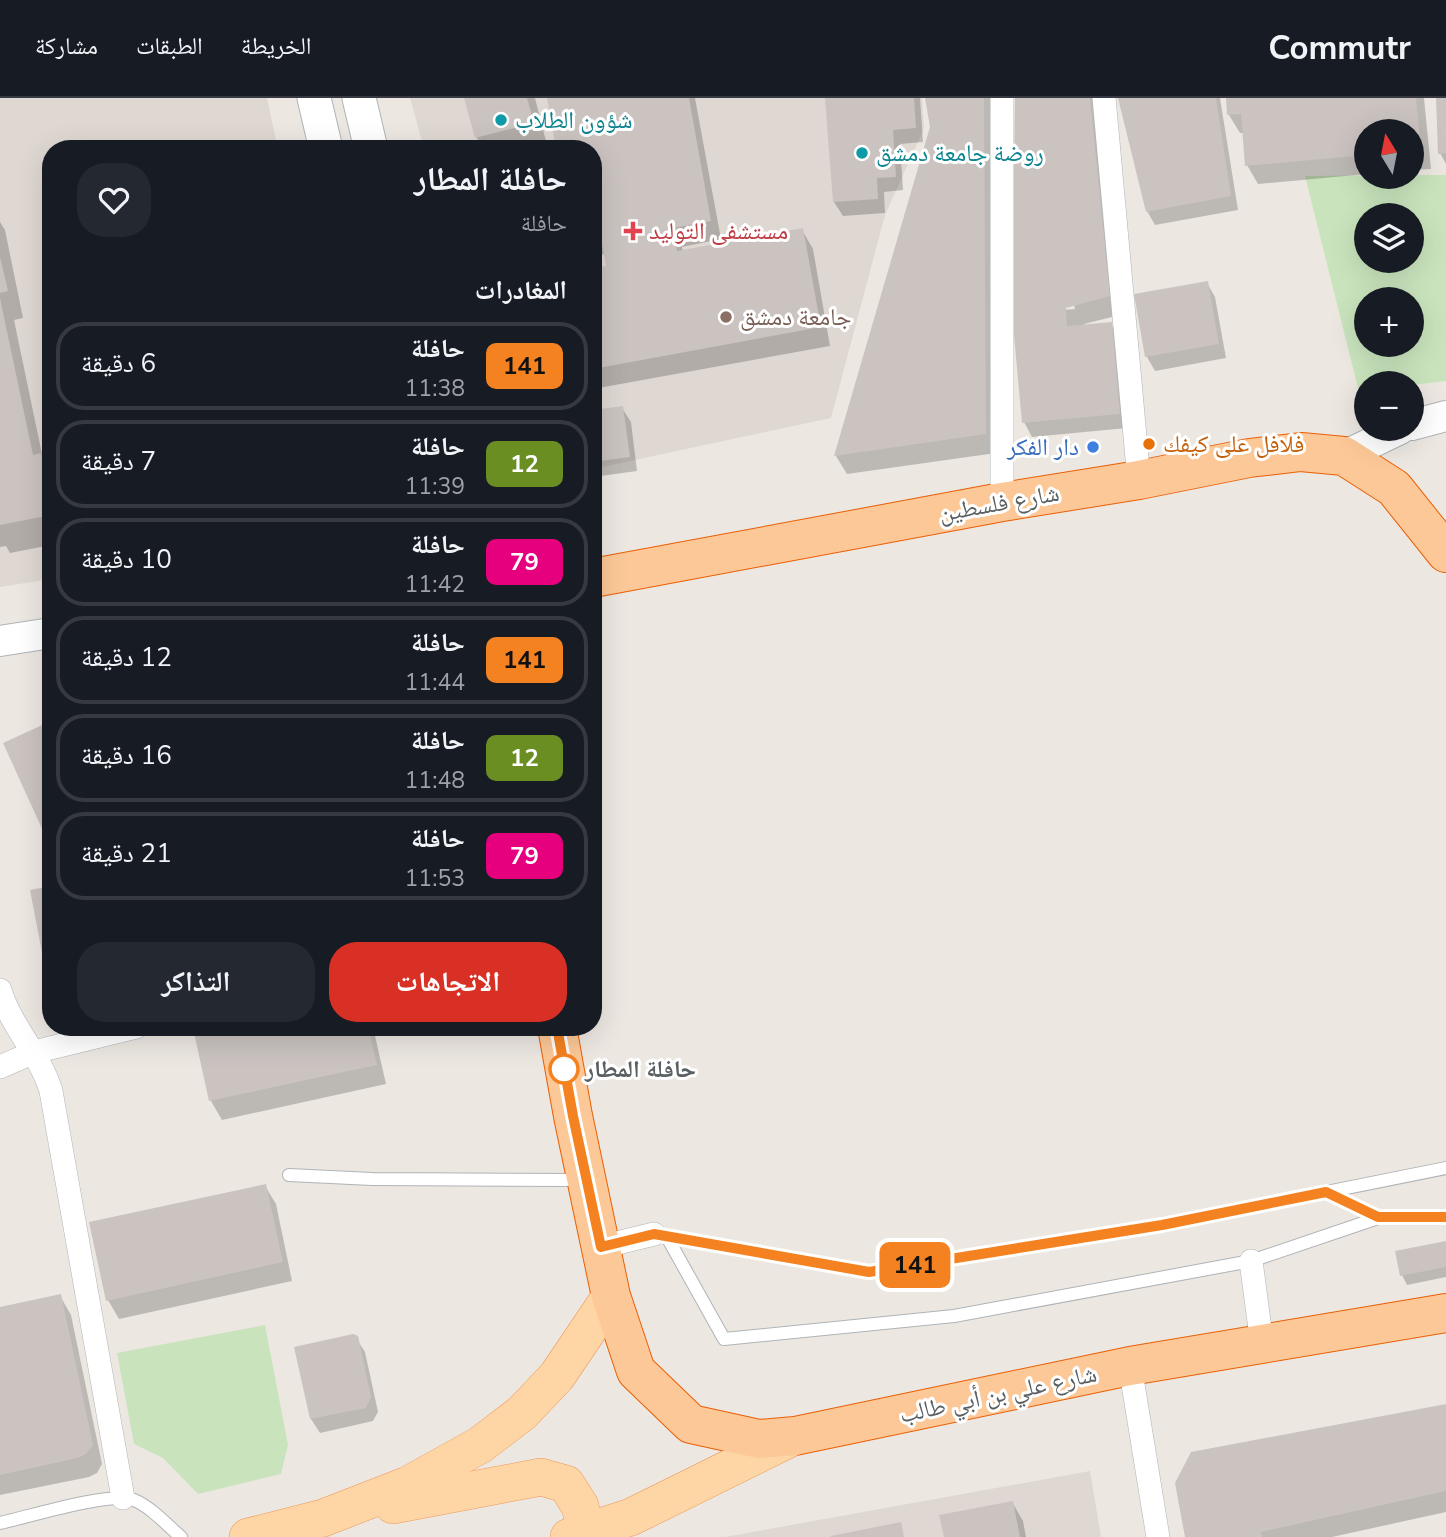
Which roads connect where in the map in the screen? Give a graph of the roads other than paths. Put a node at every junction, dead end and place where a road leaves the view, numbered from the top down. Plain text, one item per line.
1 (314, 98) edge
2 (359, 98) edge
3 (1002, 98) edge
4 (1104, 98) edge
5 (325, 140) edge
6 (369, 140) edge
7 (1446, 416) edge
8 (1424, 422) edge
9 (1375, 441) edge
10 (1344, 456) junction
11 (1139, 480) junction
12 (1002, 502) junction
13 (1446, 553) edge
14 (602, 576) edge
15 (42, 634) edge
16 (0, 641) edge
17 (0, 990) edge
18 (99, 1036) edge
19 (559, 1036) edge
20 (34, 1052) junction
21 (0, 1067) edge
22 (1446, 1168) edge
23 (289, 1175) dead end
24 (586, 1180) junction
25 (1326, 1192) junction
26 (1378, 1217) junction
27 (1446, 1217) edge
28 (660, 1235) junction
29 (601, 1247) junction
30 (1251, 1261) junction
31 (611, 1296) junction
32 (1446, 1313) edge
33 (1262, 1344) junction
34 (1130, 1366) junction
35 (795, 1436) junction
36 (124, 1498) junction
37 (323, 1518) junction
38 (0, 1523) edge
39 (578, 1535) edge
40 (181, 1537) edge
41 (248, 1537) edge
42 (1158, 1537) edge

1 - 5 main road
2 - 6 main road
3 - 12 street
4 - 11 street
7 - 8 street
9 - 10 street
10 - 11 highway, شارع فلسطين
10 - 13 highway
11 - 12 highway, شارع فلسطين
12 - 14 highway, شارع فلسطين
15 - 16 street
17 - 20 street
18 - 20 street
19 - 24 highway
20 - 21 street
20 - 36 street
22 - 25 lane
23 - 24 lane
24 - 29 highway
25 - 26 lane
25 - 28 lane
26 - 27 lane
26 - 30 lane
28 - 29 street
28 - 30 lane
29 - 31 highway
30 - 33 street
31 - 35 highway
31 - 37 main road
32 - 33 highway, شارع علي بن أبي طالب
33 - 34 highway, شارع علي بن أبي طالب
34 - 35 highway, شارع علي بن أبي طالب
34 - 42 street
35 - 39 main road, شارع علي بن أبي طالب
36 - 38 lane
36 - 40 lane
37 - 39 main road
37 - 41 main road

